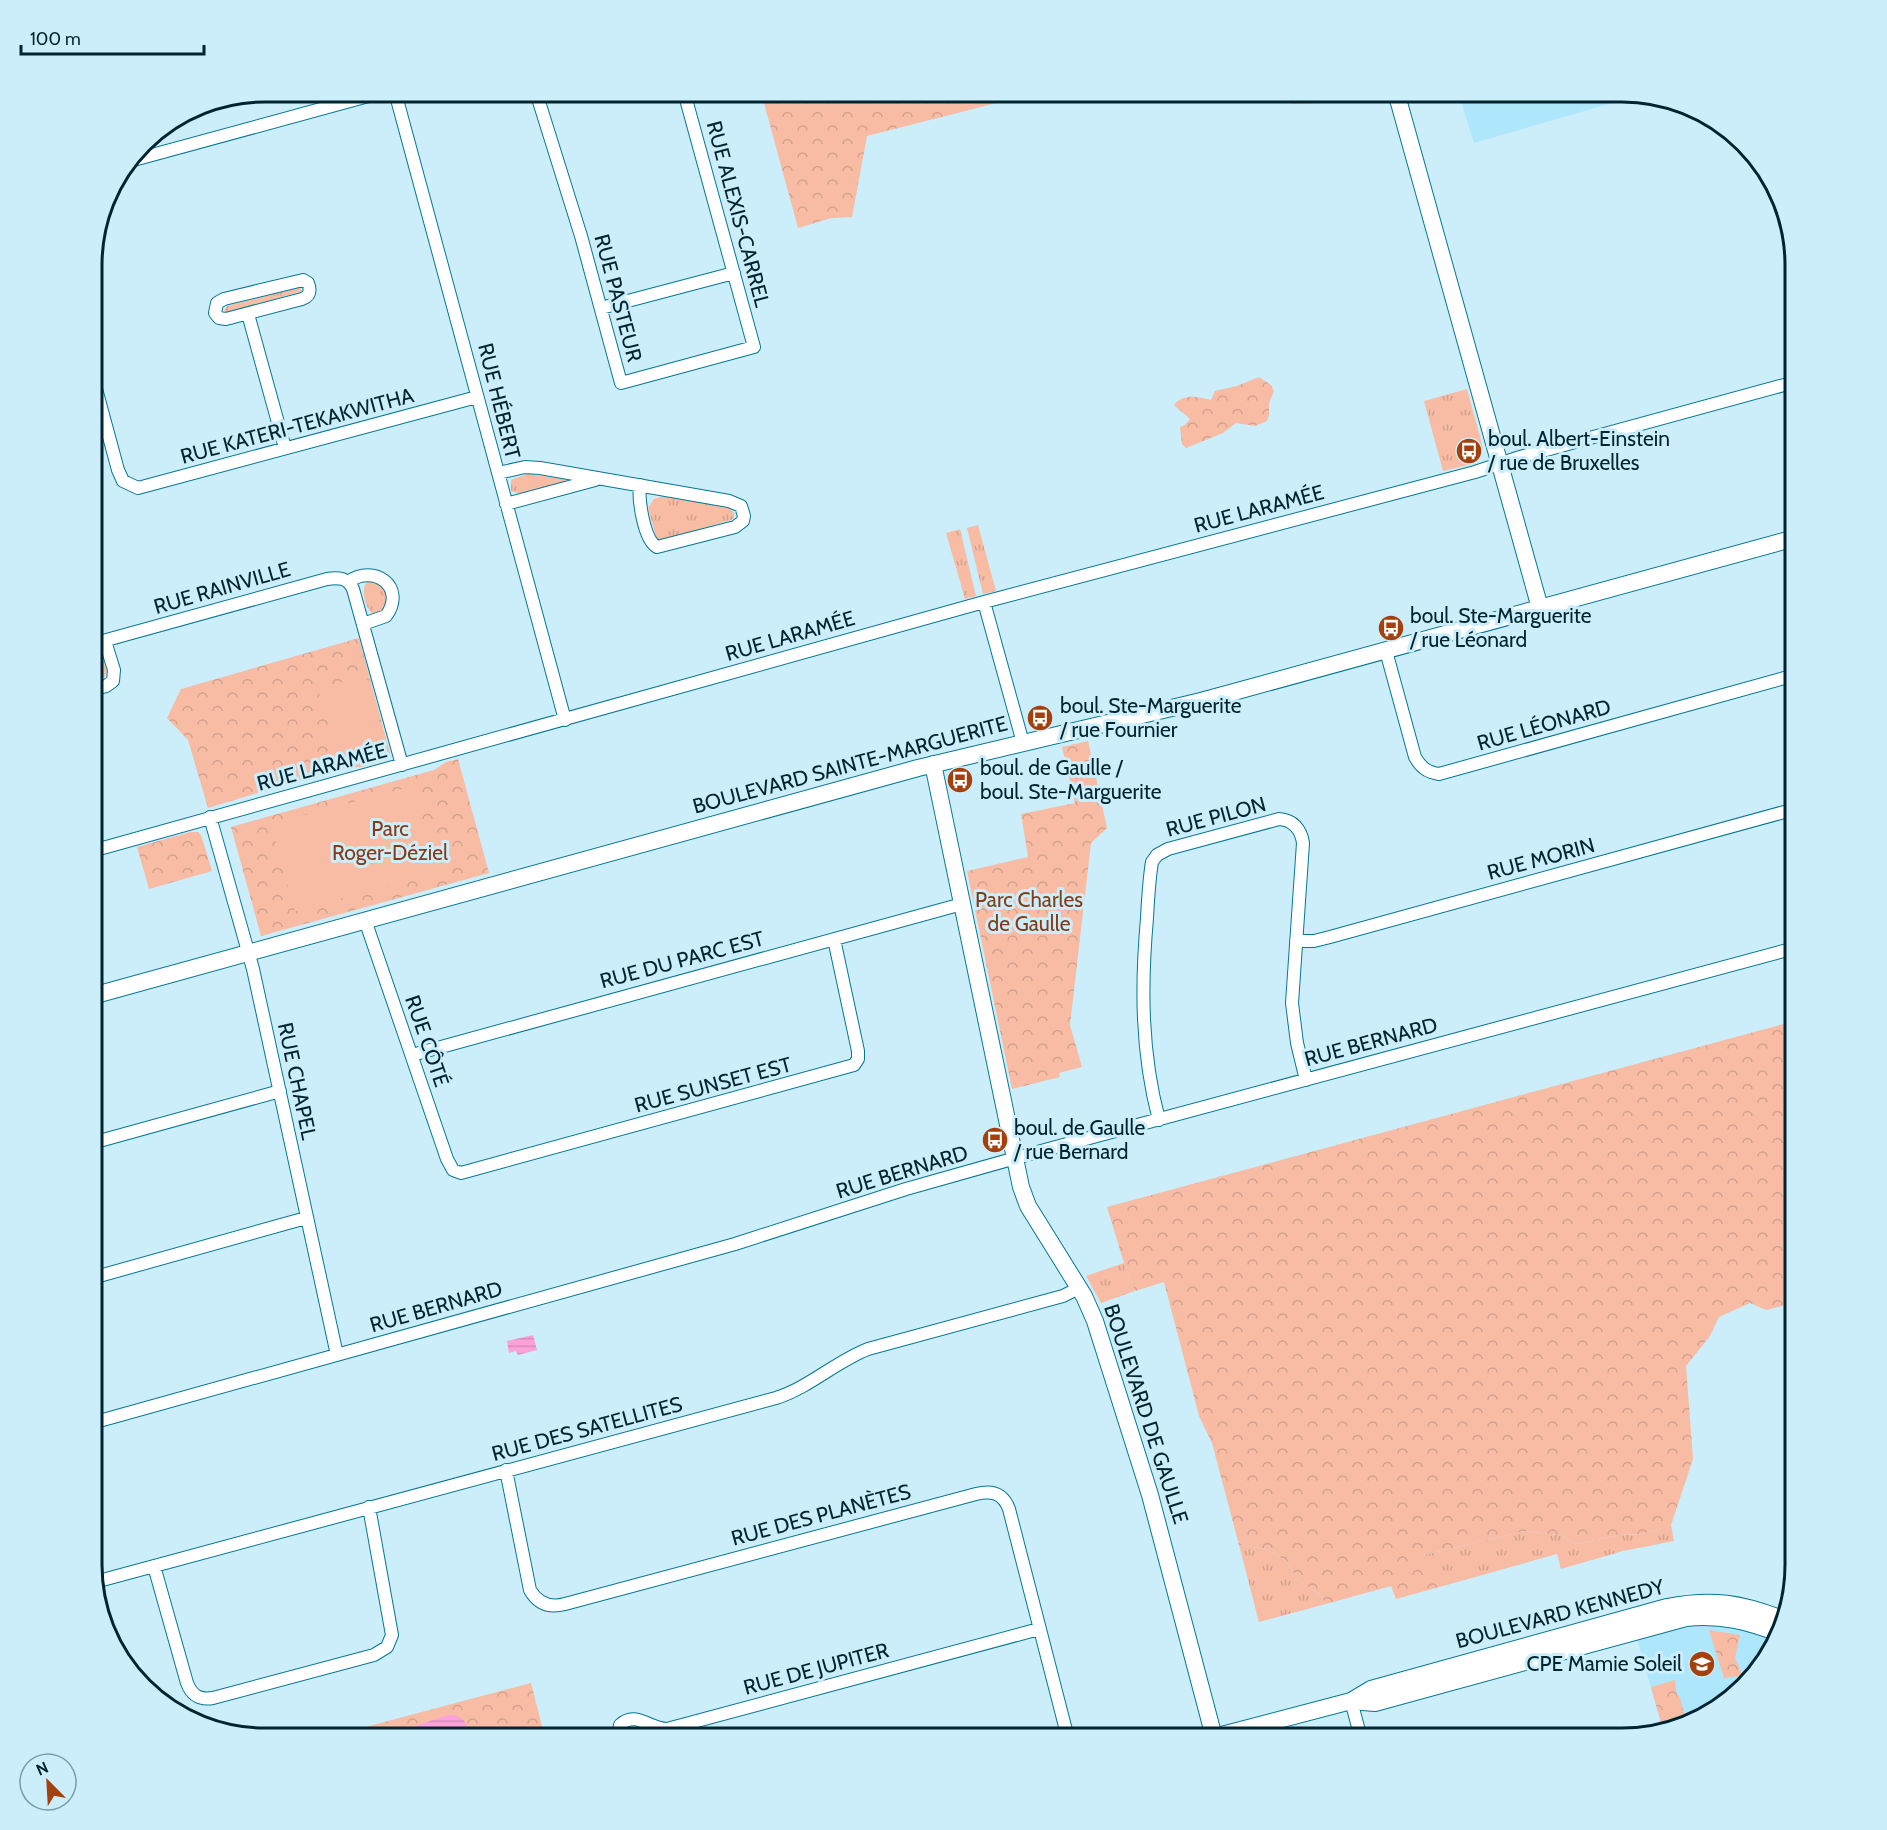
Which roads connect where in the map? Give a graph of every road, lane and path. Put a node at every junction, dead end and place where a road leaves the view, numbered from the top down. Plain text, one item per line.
1 (346, 102) edge
2 (398, 102) edge
3 (539, 102) edge
4 (687, 102) edge
5 (1399, 102) edge
6 (141, 158) edge
7 (734, 273) junction
8 (601, 308) junction
9 (248, 314) junction
10 (754, 347) joint
11 (1785, 385) edge
12 (477, 397) junction
13 (102, 411) edge
14 (285, 448) junction
15 (1500, 464) junction
16 (498, 473) junction
17 (599, 479) junction
18 (640, 485) junction
19 (506, 504) junction
20 (1785, 541) edge
21 (348, 582) junction
22 (984, 602) junction
23 (1540, 608) junction
24 (363, 624) junction
25 (105, 641) junction
26 (102, 642) edge
27 (1386, 651) junction
28 (1785, 681) edge
29 (102, 687) edge
30 (566, 720) junction
31 (1023, 743) junction
32 (933, 764) junction
33 (402, 765) junction
34 (1785, 812) edge
35 (210, 817) junction
36 (102, 848) edge
37 (962, 904) junction
38 (365, 920) junction
39 (834, 939) junction
40 (1296, 941) junction
41 (1785, 951) edge
42 (248, 952) junction
43 (102, 993) edge
44 (412, 1055) junction
45 (1306, 1080) junction
46 (280, 1091) junction
47 (1159, 1120) junction
48 (102, 1140) edge
49 (1015, 1158) junction
50 (456, 1172) joint
51 (306, 1218) junction
52 (102, 1275) edge
53 (1079, 1288) junction
54 (337, 1355) junction
55 (102, 1420) edge
56 (506, 1470) junction
57 (369, 1507) junction
58 (154, 1566) junction
59 (103, 1580) edge
60 (1776, 1617) edge
61 (1039, 1629) junction
62 (1771, 1630) edge
63 (1351, 1701) junction
64 (685, 1725) junction
65 (620, 1728) edge
66 (659, 1728) edge
67 (668, 1728) edge
68 (686, 1728) edge
69 (1065, 1728) edge
70 (1210, 1728) edge
71 (1250, 1728) edge
72 (1359, 1728) edge

1 - 6 street
2 - 12 street, RUE HÉBERT
3 - 8 street, RUE PASTEUR
4 - 7 street, RUE ALEXIS-CARREL
5 - 15 street
7 - 8 street
7 - 10 street, RUE ALEXIS-CARREL
8 - 10 street, RUE PASTEUR
9 - 9 street
9 - 14 street
11 - 15 street, RUE LARAMÉE
12 - 14 street, RUE KATERI-TEKAKWITHA
12 - 16 street, RUE HÉBERT
13 - 14 street, RUE KATERI-TEKAKWITHA
15 - 22 street, RUE LARAMÉE
15 - 23 street
16 - 17 street
16 - 19 street, RUE HÉBERT
17 - 18 street
17 - 19 street
18 - 18 street
19 - 30 street, RUE HÉBERT
20 - 23 street, BOULEVARD SAINTE-MARGUERITE
21 - 24 street
21 - 24 street, RUE RAINVILLE
21 - 25 street, RUE RAINVILLE
22 - 30 street, RUE LARAMÉE
22 - 31 street
23 - 27 street, BOULEVARD SAINTE-MARGUERITE
24 - 33 street
25 - 26 street, RUE RAINVILLE
25 - 29 street
27 - 28 street, RUE LÉONARD
27 - 31 street, BOULEVARD SAINTE-MARGUERITE
30 - 33 street, RUE LARAMÉE
31 - 32 street, BOULEVARD SAINTE-MARGUERITE
32 - 37 street, BOULEVARD DE GAULLE
32 - 38 street, BOULEVARD SAINTE-MARGUERITE
33 - 35 street, RUE LARAMÉE
34 - 40 street, RUE MORIN
35 - 36 street, RUE LARAMÉE
35 - 42 street, RUE CHAPEL
37 - 39 street, RUE DU PARC EST
37 - 49 street, BOULEVARD DE GAULLE
38 - 42 street, BOULEVARD SAINTE-MARGUERITE
38 - 44 street, RUE CÔTÉ
39 - 44 street, RUE DU PARC EST
39 - 50 street, RUE SUNSET EST
40 - 45 street, RUE PILON
40 - 47 street, RUE PILON
41 - 45 street, RUE BERNARD
42 - 43 street, BOULEVARD SAINTE-MARGUERITE
42 - 46 street, RUE CHAPEL
44 - 50 street, RUE CÔTÉ
45 - 47 street, RUE BERNARD
46 - 48 street
46 - 51 street, RUE CHAPEL
47 - 49 street, RUE BERNARD
49 - 53 street, BOULEVARD DE GAULLE
49 - 54 street, RUE BERNARD
51 - 52 street
51 - 54 street, RUE CHAPEL
53 - 56 street, RUE DES SATELLITES
53 - 70 street, BOULEVARD DE GAULLE
54 - 55 street, RUE BERNARD
56 - 57 street, RUE DES SATELLITES
56 - 61 street, RUE DES PLANÈTES
57 - 58 street, RUE DES SATELLITES
57 - 58 street
58 - 59 street, RUE DES SATELLITES
60 - 63 street, BOULEVARD KENNEDY
61 - 64 street, RUE DE JUPITER
61 - 69 street, RUE DES PLANÈTES
62 - 63 street, BOULEVARD KENNEDY
63 - 71 street, BOULEVARD KENNEDY
63 - 72 street
64 - 67 street, RUE DE JUPITER
64 - 68 street
65 - 66 street, RUE DE JUPITER

